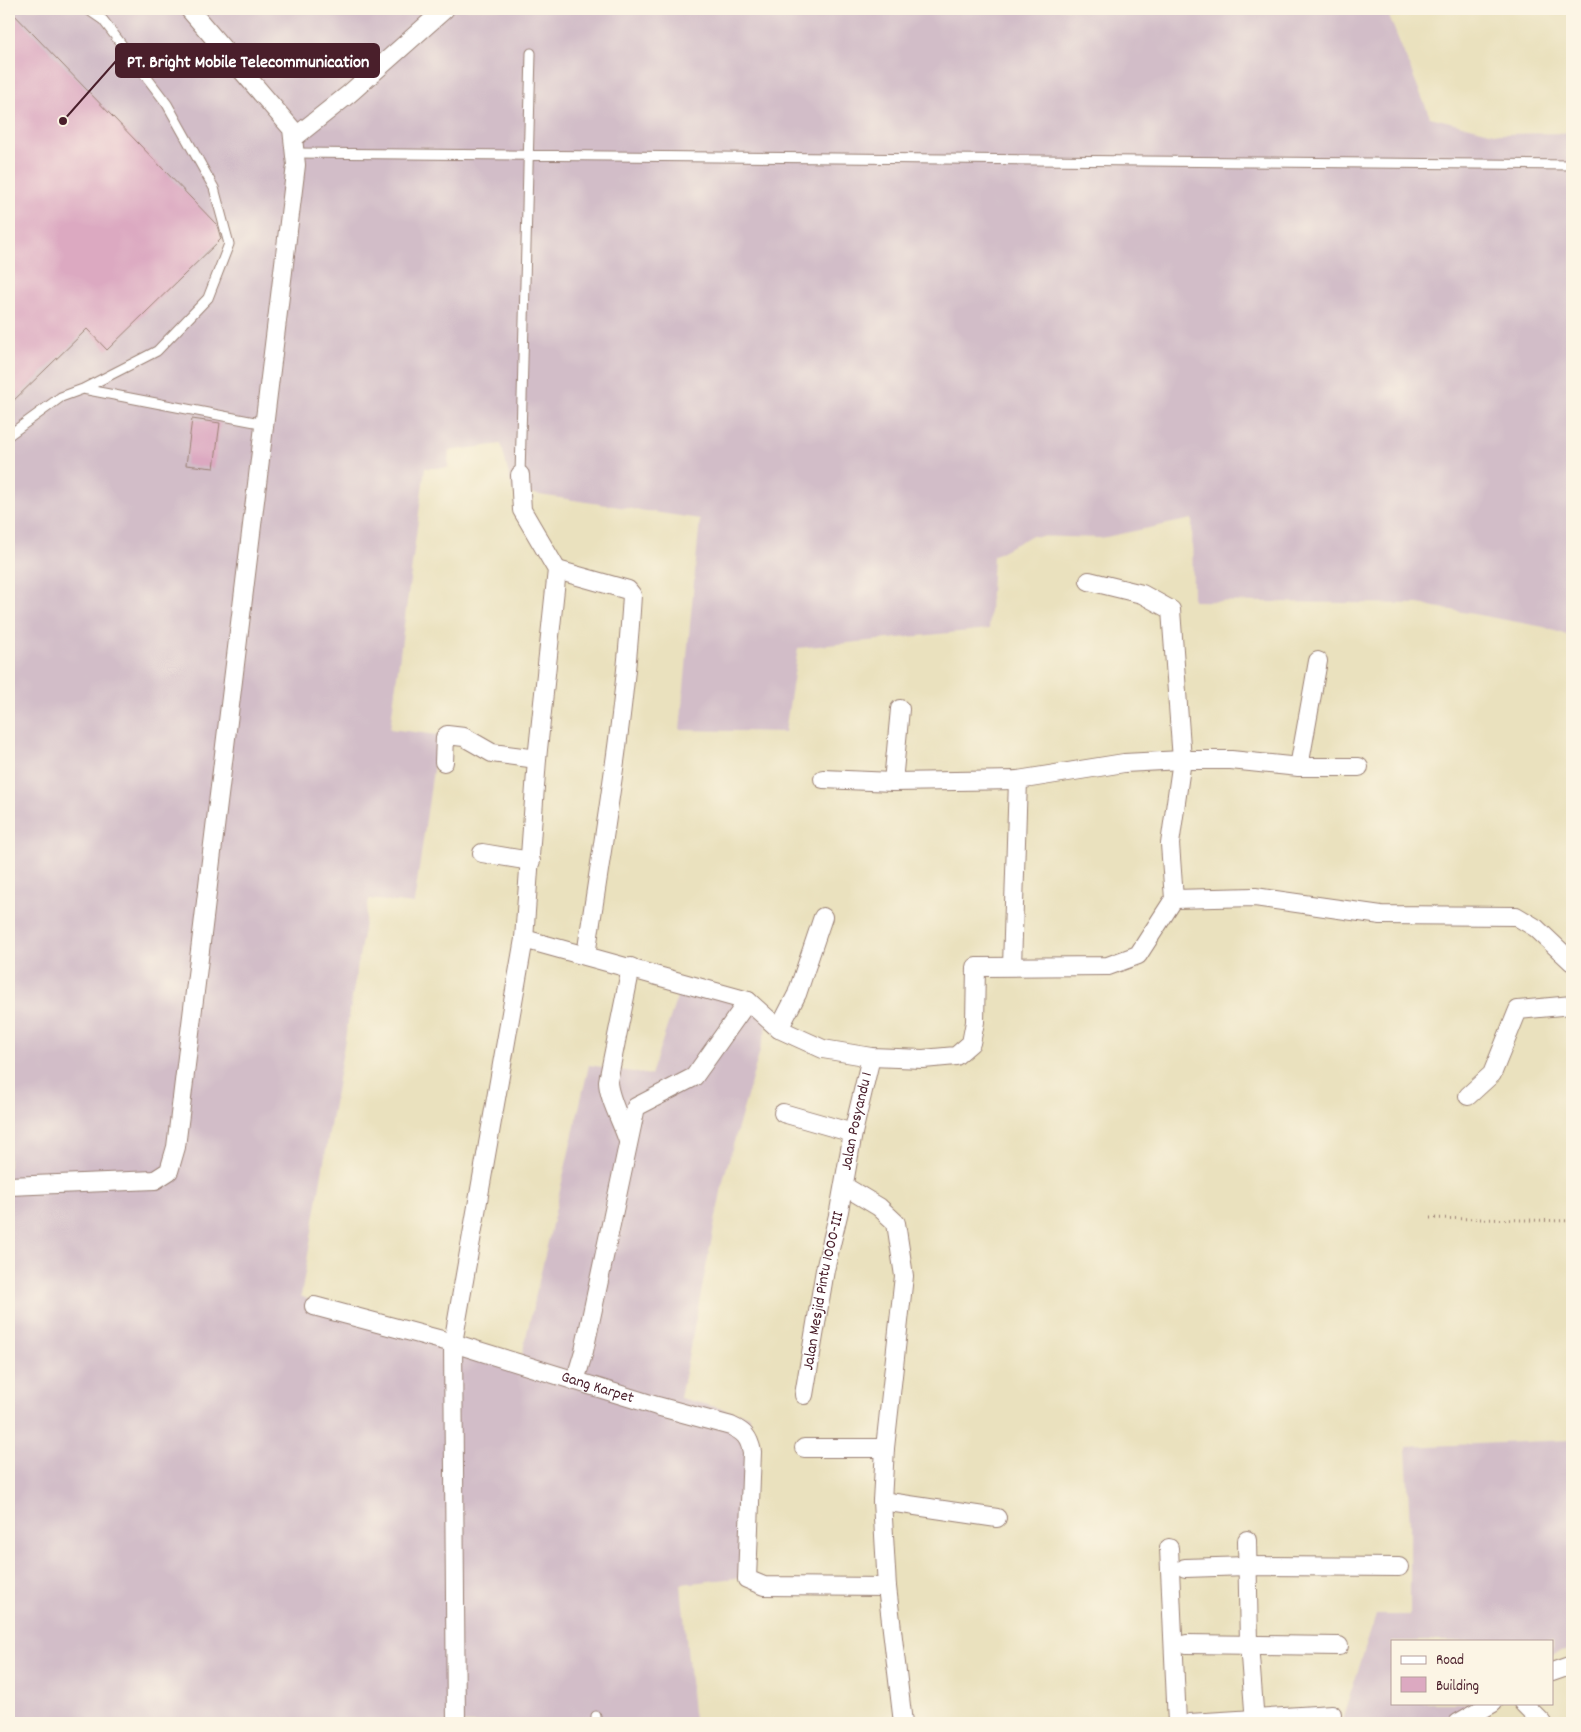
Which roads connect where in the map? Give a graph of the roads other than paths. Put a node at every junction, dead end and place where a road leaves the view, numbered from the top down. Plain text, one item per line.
1 (87, 9) edge
2 (189, 9) edge
3 (446, 9) edge
4 (531, 53) dead end
5 (295, 145) junction
6 (528, 156) junction
7 (1572, 165) edge
8 (83, 389) junction
9 (264, 424) junction
10 (9, 435) edge
11 (520, 475) joint
12 (557, 570) junction
13 (1089, 581) dead end
14 (1318, 661) dead end
15 (900, 709) dead end
16 (537, 759) junction
17 (1182, 760) junction
18 (444, 762) dead end
19 (1299, 767) junction
20 (1358, 767) dead end
21 (823, 779) dead end
22 (1018, 780) junction
23 (893, 782) junction
24 (482, 853) dead end
25 (531, 861) junction
26 (1174, 899) junction
27 (823, 916) dead end
28 (524, 939) junction
29 (586, 955) junction
30 (1572, 962) edge
31 (997, 966) junction
32 (631, 967) junction
33 (748, 1001) junction
34 (1572, 1005) edge
35 (779, 1030) junction
36 (871, 1057) junction
37 (1468, 1096) dead end
38 (783, 1113) dead end
39 (852, 1133) junction
40 (628, 1143) junction
41 (9, 1186) edge
42 (844, 1186) junction
43 (314, 1306) dead end
44 (452, 1343) junction
45 (575, 1381) junction
46 (804, 1395) dead end
47 (804, 1448) dead end
48 (886, 1448) junction
49 (882, 1501) junction
50 (997, 1518) dead end
51 (1247, 1540) dead end
52 (1169, 1548) dead end
53 (1248, 1566) junction
54 (1399, 1567) dead end
55 (1185, 1568) dead end
56 (887, 1587) junction
57 (1249, 1643) junction
58 (1186, 1644) dead end
59 (1339, 1646) dead end
60 (1572, 1665) edge
61 (1554, 1671) edge
62 (1491, 1704) edge
63 (1524, 1704) edge
64 (1332, 1714) dead end
65 (1254, 1721) edge
66 (456, 1723) edge
67 (903, 1723) edge
68 (1177, 1723) edge
69 (1190, 1723) edge
70 (1458, 1723) edge
71 (1543, 1723) edge

1 - 8 lane
2 - 5 street
3 - 5 street
4 - 6 lane
5 - 6 lane
5 - 9 street
6 - 7 lane
6 - 11 lane
8 - 9 lane
8 - 10 lane
9 - 41 street
11 - 12 street
12 - 16 street
12 - 29 street
13 - 17 street
14 - 19 street
15 - 23 street
16 - 18 street
16 - 25 street
17 - 19 street
17 - 22 street
17 - 26 street
19 - 20 street
21 - 23 street
22 - 23 street
22 - 31 street
24 - 25 street
25 - 28 street
26 - 30 street
26 - 31 street
27 - 35 street
28 - 29 street
28 - 44 street
29 - 32 street
31 - 36 street
32 - 33 street
32 - 40 street
33 - 35 street
33 - 40 street
34 - 37 street
35 - 36 street
36 - 39 street, Jalan Posyandu 1
38 - 39 street
39 - 42 street, Jalan Posyandu 1
40 - 45 street
42 - 46 street, Jalan Mesjid Pintu 1000-III
42 - 48 street
43 - 44 street, Gang Karpet
44 - 45 street, Gang Karpet
44 - 66 street
45 - 56 street, Gang Karpet
47 - 48 street
48 - 49 street
49 - 50 street
49 - 56 street
51 - 53 street
52 - 68 street
53 - 54 street
53 - 55 street
53 - 57 street
56 - 67 street
57 - 58 street
57 - 59 street
57 - 65 street
60 - 61 street
62 - 70 street
63 - 71 street
64 - 65 street
65 - 69 street

